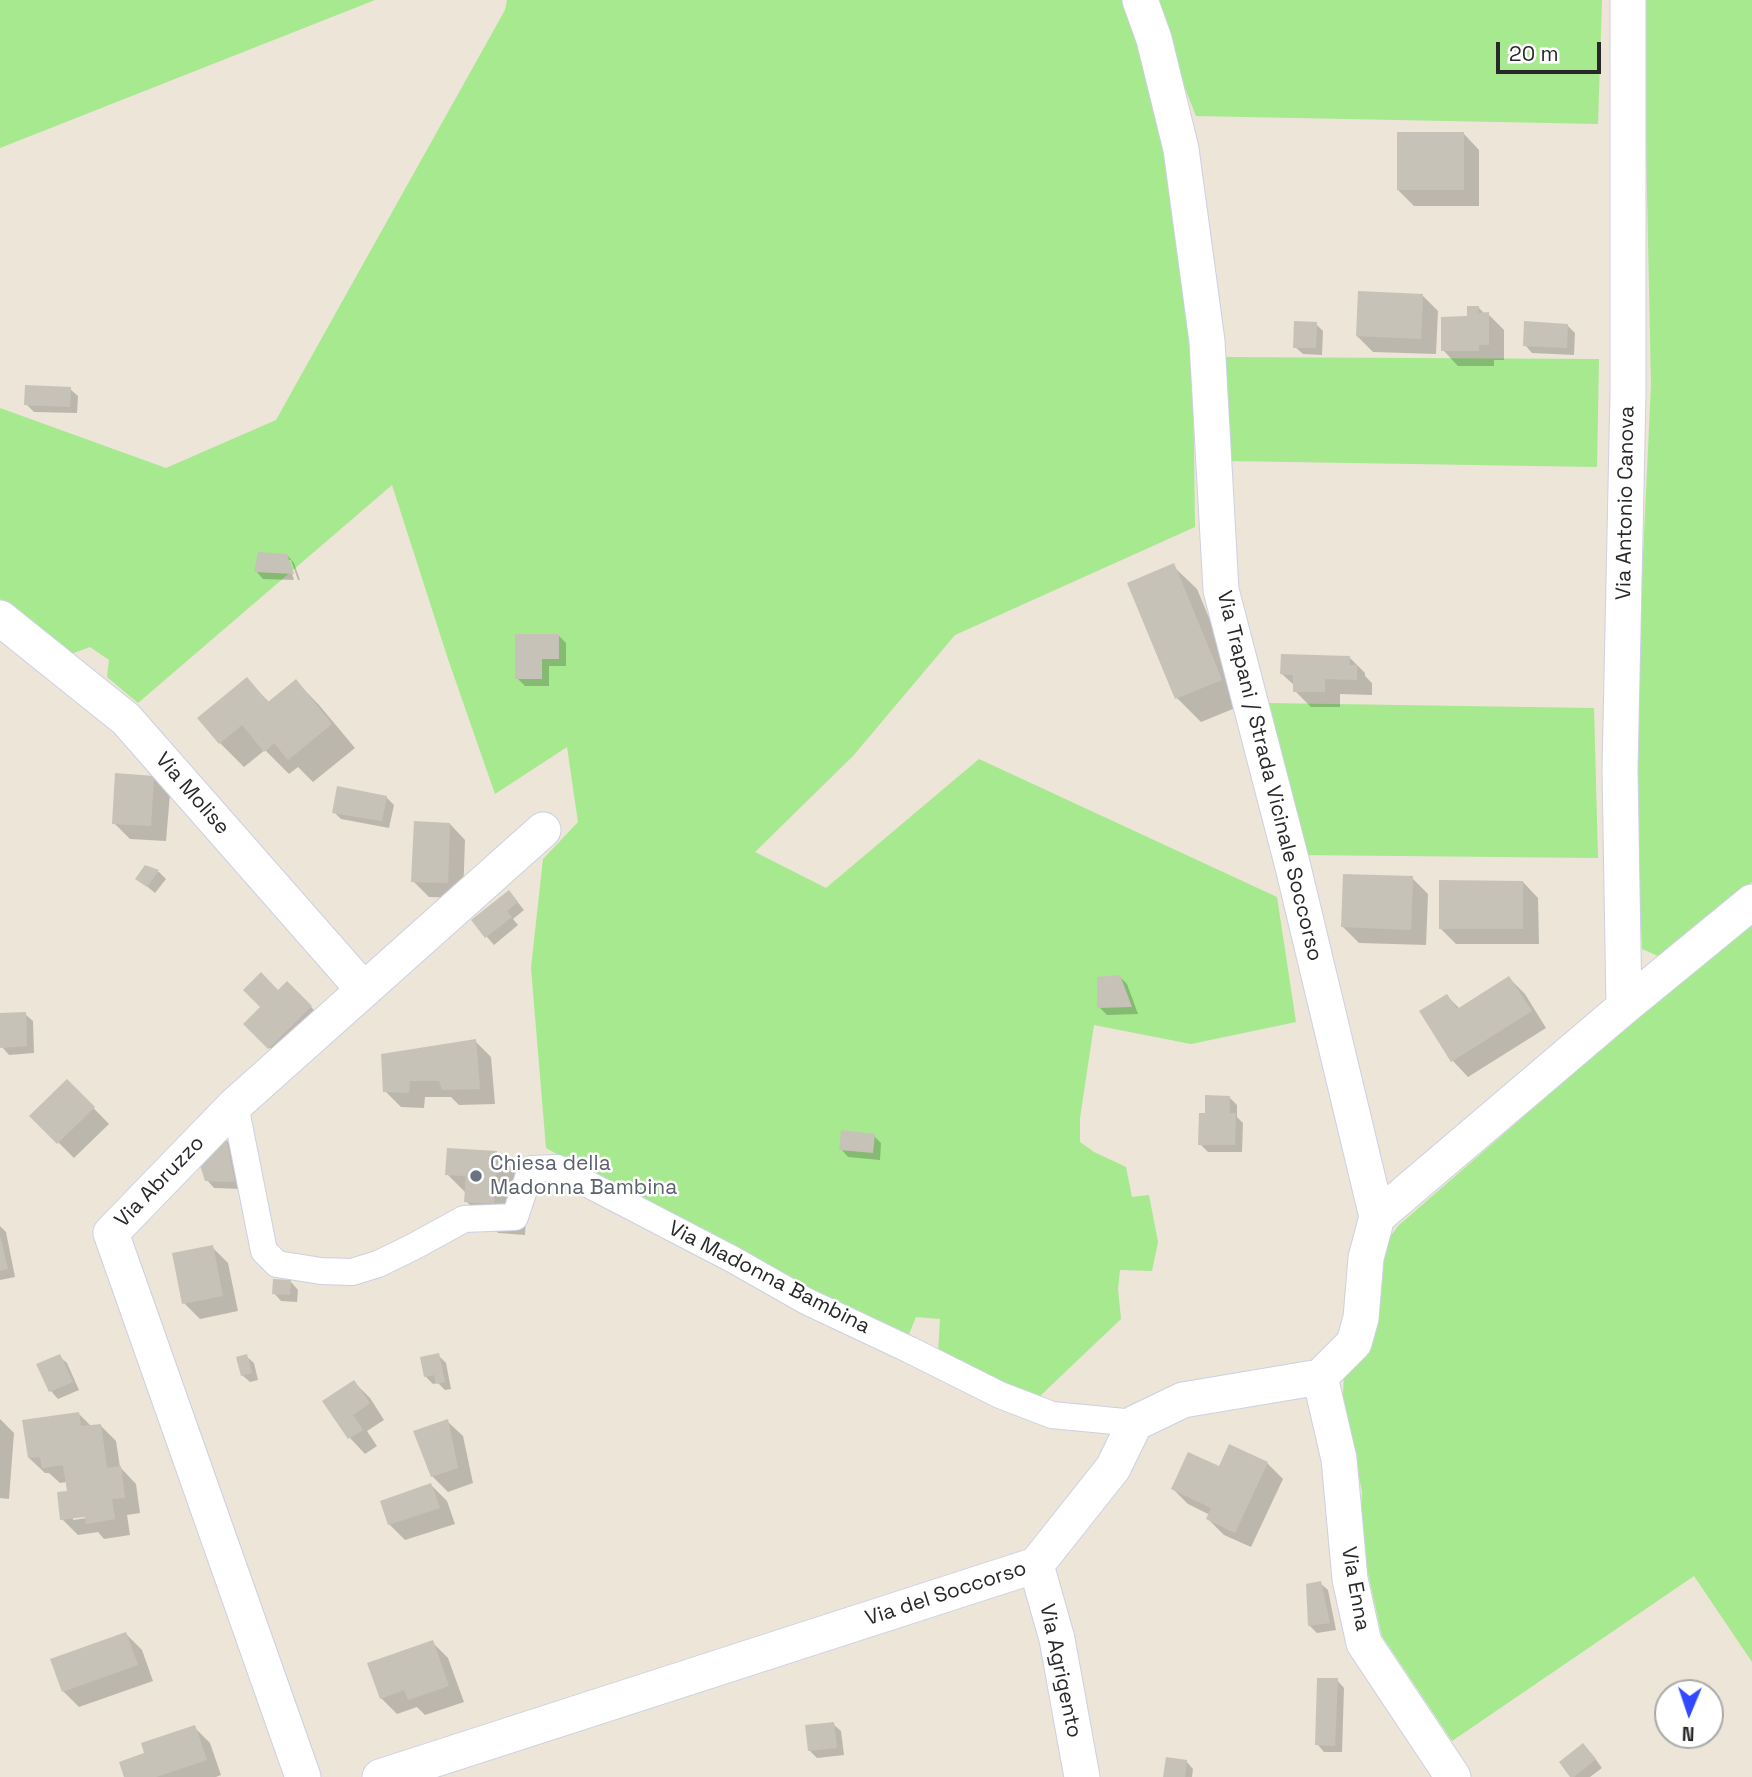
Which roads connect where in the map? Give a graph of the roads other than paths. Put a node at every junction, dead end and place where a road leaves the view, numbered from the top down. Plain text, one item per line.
1 (1140, 0) edge
2 (1628, 0) edge
3 (0, 618) edge
4 (543, 830) dead end
5 (1752, 902) edge
6 (364, 990) junction
7 (1624, 1007) junction
8 (235, 1105) junction
9 (1377, 1217) junction
10 (1320, 1377) junction
11 (1135, 1423) junction
12 (1036, 1565) junction
13 (303, 1777) edge
14 (380, 1777) edge
15 (1082, 1777) edge
16 (1453, 1777) edge

1 - 9 street, Via Trapani / Strada Vicinale Soccorso
2 - 7 street, Via Antonio Canova
3 - 6 street, Via Molise
4 - 6 street, Via Abruzzo
5 - 7 street
6 - 8 street, Via Abruzzo
7 - 9 street
8 - 11 street, Via Madonna Bambina
8 - 13 street, Via Abruzzo
9 - 10 street
10 - 11 street
10 - 16 street, Via Enna
11 - 12 street, Via del Soccorso
12 - 14 street, Via del Soccorso
12 - 15 street, Via Agrigento

